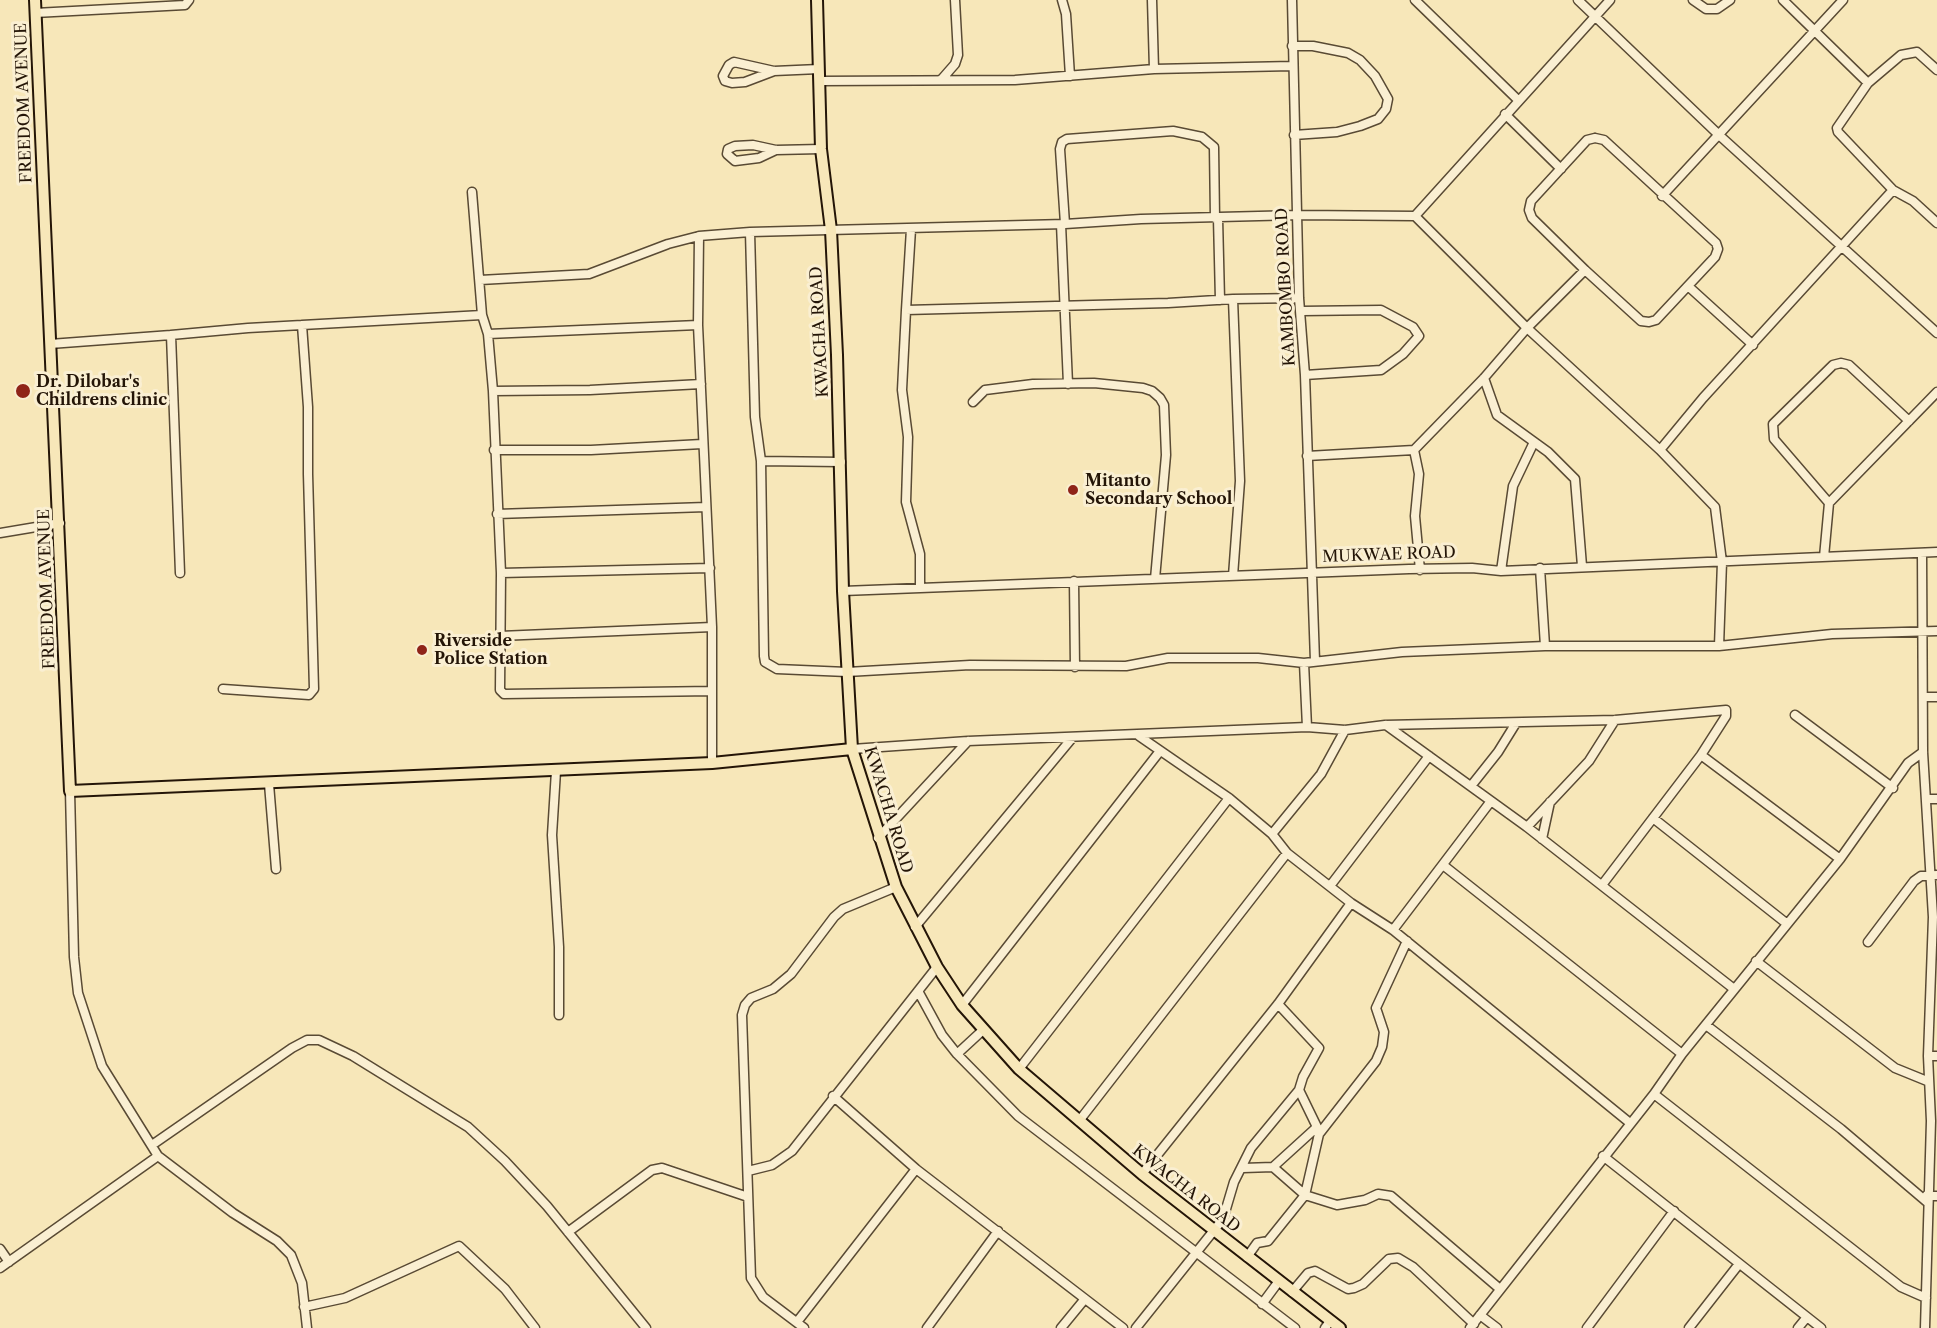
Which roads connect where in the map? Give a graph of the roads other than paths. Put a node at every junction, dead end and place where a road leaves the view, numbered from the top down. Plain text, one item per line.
1 (35, 0) edge
2 (189, 0) edge
3 (817, 0) edge
4 (955, 0) edge
5 (1062, 0) edge
6 (1152, 0) edge
7 (1292, 0) edge
8 (1415, 0) edge
9 (1578, 0) edge
10 (1693, 0) edge
11 (1730, 0) edge
12 (1783, 0) edge
13 (1843, 0) edge
14 (1606, 2) edge
15 (35, 13) junction
16 (1595, 16) junction
17 (1815, 30) junction
18 (1292, 46) junction
19 (1292, 66) junction
20 (819, 69) junction
21 (1154, 69) junction
22 (1937, 70) edge
23 (774, 71) junction
24 (1070, 76) junction
25 (941, 80) junction
26 (820, 81) junction
27 (1868, 83) junction
28 (1518, 100) junction
29 (1505, 114) junction
30 (1294, 135) junction
31 (1719, 135) junction
32 (821, 149) junction
33 (776, 150) junction
34 (1561, 168) junction
35 (1893, 190) junction
36 (472, 192) dead end
37 (1662, 196) junction
38 (1298, 215) junction
39 (1415, 216) junction
40 (1217, 218) junction
41 (1937, 223) edge
42 (1063, 224) junction
43 (911, 229) junction
44 (831, 231) junction
45 (750, 232) junction
46 (699, 236) junction
47 (1843, 246) junction
48 (1585, 270) junction
49 (480, 280) junction
50 (1688, 286) junction
51 (1299, 298) junction
52 (1233, 299) junction
53 (1220, 300) junction
54 (1066, 305) junction
55 (906, 310) junction
56 (1302, 311) junction
57 (482, 315) junction
58 (302, 325) junction
59 (698, 325) junction
60 (1527, 328) junction
61 (1937, 333) edge
62 (488, 334) junction
63 (171, 335) junction
64 (50, 344) junction
65 (1753, 345) junction
66 (1305, 375) junction
67 (1484, 378) junction
68 (701, 384) junction
69 (1068, 384) junction
70 (493, 391) junction
71 (1937, 392) edge
72 (973, 402) dead end
73 (1909, 421) junction
74 (1534, 442) junction
75 (702, 444) junction
76 (494, 450) junction
77 (1414, 450) junction
78 (1660, 450) junction
79 (1307, 456) junction
80 (761, 461) junction
81 (841, 462) junction
82 (1829, 503) junction
83 (706, 507) junction
84 (497, 514) junction
85 (60, 523) junction
86 (0, 533) edge
87 (1937, 552) edge
88 (1922, 553) junction
89 (1824, 557) junction
90 (1722, 562) junction
91 (1582, 566) junction
92 (710, 568) junction
93 (1540, 568) junction
94 (1420, 570) junction
95 (1501, 571) junction
96 (180, 573) dead end
97 (501, 573) junction
98 (1313, 573) junction
99 (1233, 576) junction
100 (1155, 579) junction
101 (1074, 581) junction
102 (920, 588) junction
103 (843, 591) junction
104 (712, 627) junction
105 (1937, 631) edge
106 (1923, 632) junction
107 (500, 636) junction
108 (1545, 646) junction
109 (1719, 646) junction
110 (1315, 661) junction
111 (1304, 663) junction
112 (1075, 668) junction
113 (847, 672) junction
114 (223, 689) dead end
115 (712, 691) junction
116 (1923, 697) junction
117 (1937, 697) edge
118 (1795, 715) dead end
119 (1615, 720) junction
120 (1516, 723) junction
121 (1385, 725) junction
122 (1307, 727) junction
123 (1345, 730) junction
124 (1138, 735) junction
125 (1073, 737) junction
126 (968, 741) junction
127 (852, 749) junction
128 (1160, 751) junction
129 (1923, 752) junction
130 (1701, 755) junction
131 (1429, 756) junction
132 (712, 764) junction
133 (556, 771) junction
134 (268, 784) junction
135 (1471, 786) junction
136 (1893, 788) junction
137 (70, 791) junction
138 (1229, 798) junction
139 (1926, 799) junction
140 (1937, 799) edge
141 (1491, 801) junction
142 (1550, 802) junction
143 (1653, 818) junction
144 (1527, 827) junction
145 (1272, 834) junction
146 (878, 838) junction
147 (1542, 839) junction
148 (1287, 853) junction
149 (1840, 859) junction
150 (1443, 865) junction
151 (276, 869) dead end
152 (1933, 875) edge
153 (1602, 885) junction
154 (1330, 886) junction
155 (896, 888) junction
156 (1351, 903) junction
157 (1935, 917) edge
158 (1786, 923) junction
159 (915, 927) junction
160 (1393, 930) junction
161 (1407, 941) junction
162 (1868, 942) dead end
163 (1756, 961) junction
164 (937, 967) junction
165 (1934, 988) edge
166 (1734, 989) junction
167 (918, 991) junction
168 (1278, 1004) junction
169 (962, 1005) junction
170 (559, 1014) dead end
171 (1706, 1025) junction
172 (983, 1030) junction
173 (957, 1054) junction
174 (1682, 1054) junction
175 (1932, 1056) edge
176 (1019, 1069) junction
177 (1927, 1081) junction
178 (1299, 1090) junction
179 (1654, 1094) junction
180 (833, 1096) junction
181 (1079, 1121) junction
182 (1934, 1121) edge
183 (1630, 1123) junction
184 (1317, 1132) junction
185 (152, 1145) junction
186 (158, 1156) junction
187 (1603, 1156) junction
188 (1273, 1167) junction
189 (1242, 1168) junction
190 (916, 1169) junction
191 (748, 1171) junction
192 (1142, 1174) junction
193 (1305, 1195) junction
194 (1937, 1196) edge
195 (748, 1197) junction
196 (1927, 1198) junction
197 (1674, 1211) junction
198 (1215, 1230) junction
199 (568, 1232) junction
200 (999, 1232) junction
201 (0, 1249) edge
202 (1196, 1252) junction
203 (1247, 1257) junction
204 (9, 1262) junction
205 (1739, 1264) junction
206 (0, 1269) edge
207 (1279, 1281) junction
208 (1500, 1289) junction
209 (1292, 1292) junction
210 (1926, 1298) junction
211 (1083, 1300) junction
212 (1262, 1304) junction
213 (304, 1307) junction
214 (1480, 1316) junction
215 (1807, 1317) junction
216 (1328, 1324) edge
217 (800, 1325) edge
218 (1472, 1326) edge
219 (307, 1328) edge
220 (535, 1328) edge
221 (646, 1328) edge
222 (927, 1328) edge
223 (1061, 1328) edge
224 (1123, 1328) edge
225 (1136, 1328) edge
226 (1295, 1328) edge
227 (1340, 1328) edge
228 (1497, 1328) edge
229 (1587, 1328) edge
230 (1689, 1328) edge
231 (1798, 1328) edge
232 (1821, 1328) edge
233 (1925, 1328) edge

1 - 15 main road, FREEDOM AVENUE
2 - 15 street
3 - 20 main road, KWACHA ROAD
4 - 25 street
5 - 24 street
6 - 21 street
7 - 18 street, KAMBOMBO ROAD
8 - 28 street
9 - 16 street
10 - 11 street
12 - 17 street
13 - 17 street
14 - 16 street
15 - 64 main road, FREEDOM AVENUE
16 - 28 street
16 - 31 street
17 - 27 street
17 - 31 street
18 - 19 street, KAMBOMBO ROAD
18 - 30 street
19 - 21 street
19 - 30 street, KAMBOMBO ROAD
20 - 23 street
20 - 26 main road, KWACHA ROAD
21 - 24 street
22 - 27 street
23 - 23 street
24 - 25 street
25 - 26 street
26 - 32 main road, KWACHA ROAD
27 - 35 street
28 - 29 street
29 - 34 street
29 - 39 street
30 - 38 street, KAMBOMBO ROAD
31 - 37 street
31 - 47 street
32 - 33 street
32 - 44 main road, KWACHA ROAD
33 - 33 street
34 - 37 street
34 - 48 street
35 - 41 street
35 - 47 street
36 - 49 street
37 - 50 street
38 - 39 street
38 - 40 street
38 - 51 street, KAMBOMBO ROAD
39 - 60 street
40 - 42 street
40 - 42 street
40 - 53 street
42 - 43 street
42 - 54 street
43 - 44 street
43 - 55 street
44 - 45 street
44 - 81 main road, KWACHA ROAD
45 - 46 street
45 - 80 street
46 - 49 street
46 - 59 street
47 - 61 street
47 - 65 street
48 - 50 street
48 - 60 street
49 - 57 street
50 - 65 street
51 - 52 street
51 - 56 street, KAMBOMBO ROAD
52 - 53 street
52 - 99 street
53 - 54 street
54 - 55 street
54 - 69 street
55 - 102 street
56 - 66 street, KAMBOMBO ROAD
56 - 66 street
57 - 58 street
57 - 62 street
58 - 63 street
58 - 114 street
59 - 62 street
59 - 68 street
60 - 67 street
60 - 78 street
62 - 70 street
63 - 64 street
63 - 96 street
64 - 85 main road, FREEDOM AVENUE
65 - 78 street
66 - 79 street, KAMBOMBO ROAD
67 - 74 street
67 - 77 street
68 - 70 street
68 - 75 street
69 - 72 street
69 - 100 street
70 - 76 street
71 - 73 street
73 - 82 street
73 - 82 street
74 - 91 street
74 - 95 street
75 - 76 street
75 - 83 street
76 - 84 street
77 - 79 street
77 - 94 street
78 - 90 street
79 - 98 street, KAMBOMBO ROAD
80 - 81 street
80 - 113 street
81 - 103 main road, KWACHA ROAD
82 - 89 street
83 - 84 street
83 - 92 street
84 - 97 street
85 - 86 street
85 - 137 main road, FREEDOM AVENUE
87 - 88 street, MUKWAE ROAD
88 - 89 street, MUKWAE ROAD
88 - 106 street
89 - 90 street, MUKWAE ROAD
90 - 91 street, MUKWAE ROAD
90 - 109 street
91 - 93 street, MUKWAE ROAD
92 - 97 street
92 - 104 street
93 - 95 street, MUKWAE ROAD
93 - 108 street
94 - 95 street, MUKWAE ROAD
94 - 98 street, MUKWAE ROAD
97 - 107 street
98 - 99 street, MUKWAE ROAD
98 - 110 street, KAMBOMBO ROAD
99 - 100 street, MUKWAE ROAD
100 - 101 street, MUKWAE ROAD
101 - 102 street, MUKWAE ROAD
101 - 112 street
102 - 103 street, MUKWAE ROAD
103 - 113 main road, KWACHA ROAD
104 - 107 street
104 - 115 street
105 - 106 street
106 - 109 street
106 - 116 street
107 - 115 street
108 - 109 street
108 - 110 street
110 - 111 street
111 - 112 street
111 - 122 street
112 - 113 street
113 - 127 main road, KWACHA ROAD
115 - 132 street
116 - 117 street
116 - 129 street
118 - 136 street
119 - 120 street
119 - 130 street
119 - 142 street
120 - 121 street
120 - 135 street
121 - 123 street
121 - 131 street
122 - 123 street
122 - 124 street
123 - 145 street
124 - 125 street
124 - 128 street
125 - 126 street
125 - 159 street
126 - 127 street
126 - 146 street
127 - 132 main road
127 - 146 main road, KWACHA ROAD
128 - 138 street
128 - 169 street
129 - 136 street
129 - 139 street
130 - 143 street
130 - 149 street
131 - 135 street
131 - 154 street
132 - 133 main road
133 - 134 main road
133 - 170 street
134 - 137 main road
134 - 151 street
135 - 141 street
136 - 149 street
137 - 185 street, FREEDOM AVENUE
138 - 145 street
138 - 176 street
139 - 140 street
139 - 152 street
141 - 144 street
141 - 150 street
142 - 144 street
142 - 147 street
143 - 153 street
143 - 158 street
144 - 147 street
145 - 148 street
146 - 155 main road, KWACHA ROAD
147 - 153 street
148 - 154 street
148 - 181 street
149 - 158 street
150 - 160 street
150 - 174 street
152 - 157 street
152 - 162 street
153 - 166 street
154 - 156 street
155 - 159 main road, KWACHA ROAD
155 - 191 street
156 - 160 street
156 - 168 street
157 - 165 street
158 - 163 street
159 - 164 main road, KWACHA ROAD
160 - 161 street
161 - 183 street
161 - 184 street
163 - 166 street
163 - 177 street
164 - 167 street
164 - 169 main road, KWACHA ROAD
165 - 175 street
166 - 171 street
167 - 173 street
167 - 180 street
168 - 178 street
168 - 192 street
169 - 172 main road, KWACHA ROAD
171 - 174 street
171 - 196 street
172 - 173 street
172 - 176 main road, KWACHA ROAD
173 - 202 street
174 - 179 street
175 - 177 street
176 - 181 main road, KWACHA ROAD
177 - 182 street
178 - 184 street
178 - 189 street
179 - 183 street
179 - 210 street
180 - 190 street
180 - 191 street
181 - 192 main road, KWACHA ROAD
182 - 196 street
183 - 187 street
184 - 188 street
184 - 193 street
185 - 186 street, FREEDOM AVENUE
185 - 199 street
186 - 204 street
186 - 213 street, FREEDOM AVENUE
187 - 197 street
187 - 208 street
188 - 189 street
188 - 193 street
189 - 198 street
190 - 200 street
190 - 217 street
191 - 195 street
192 - 198 main road, KWACHA ROAD
193 - 203 street
193 - 208 street
194 - 196 street
195 - 199 street
195 - 217 street
196 - 210 street
197 - 205 street
197 - 229 street
198 - 202 street
198 - 203 main road, KWACHA ROAD
199 - 221 street
200 - 211 street
200 - 222 street
201 - 204 street
202 - 212 street
202 - 225 street
203 - 207 main road, KWACHA ROAD
204 - 206 street
205 - 215 street
205 - 230 street
207 - 209 main road, KWACHA ROAD
207 - 212 street
208 - 214 street
209 - 216 main road, KWACHA ROAD
209 - 218 street
210 - 233 street
211 - 223 street
211 - 224 street
212 - 226 street
213 - 219 street, FREEDOM AVENUE
213 - 220 street
214 - 218 street
214 - 228 street
215 - 231 street
215 - 232 street
216 - 227 main road, KWACHA ROAD

